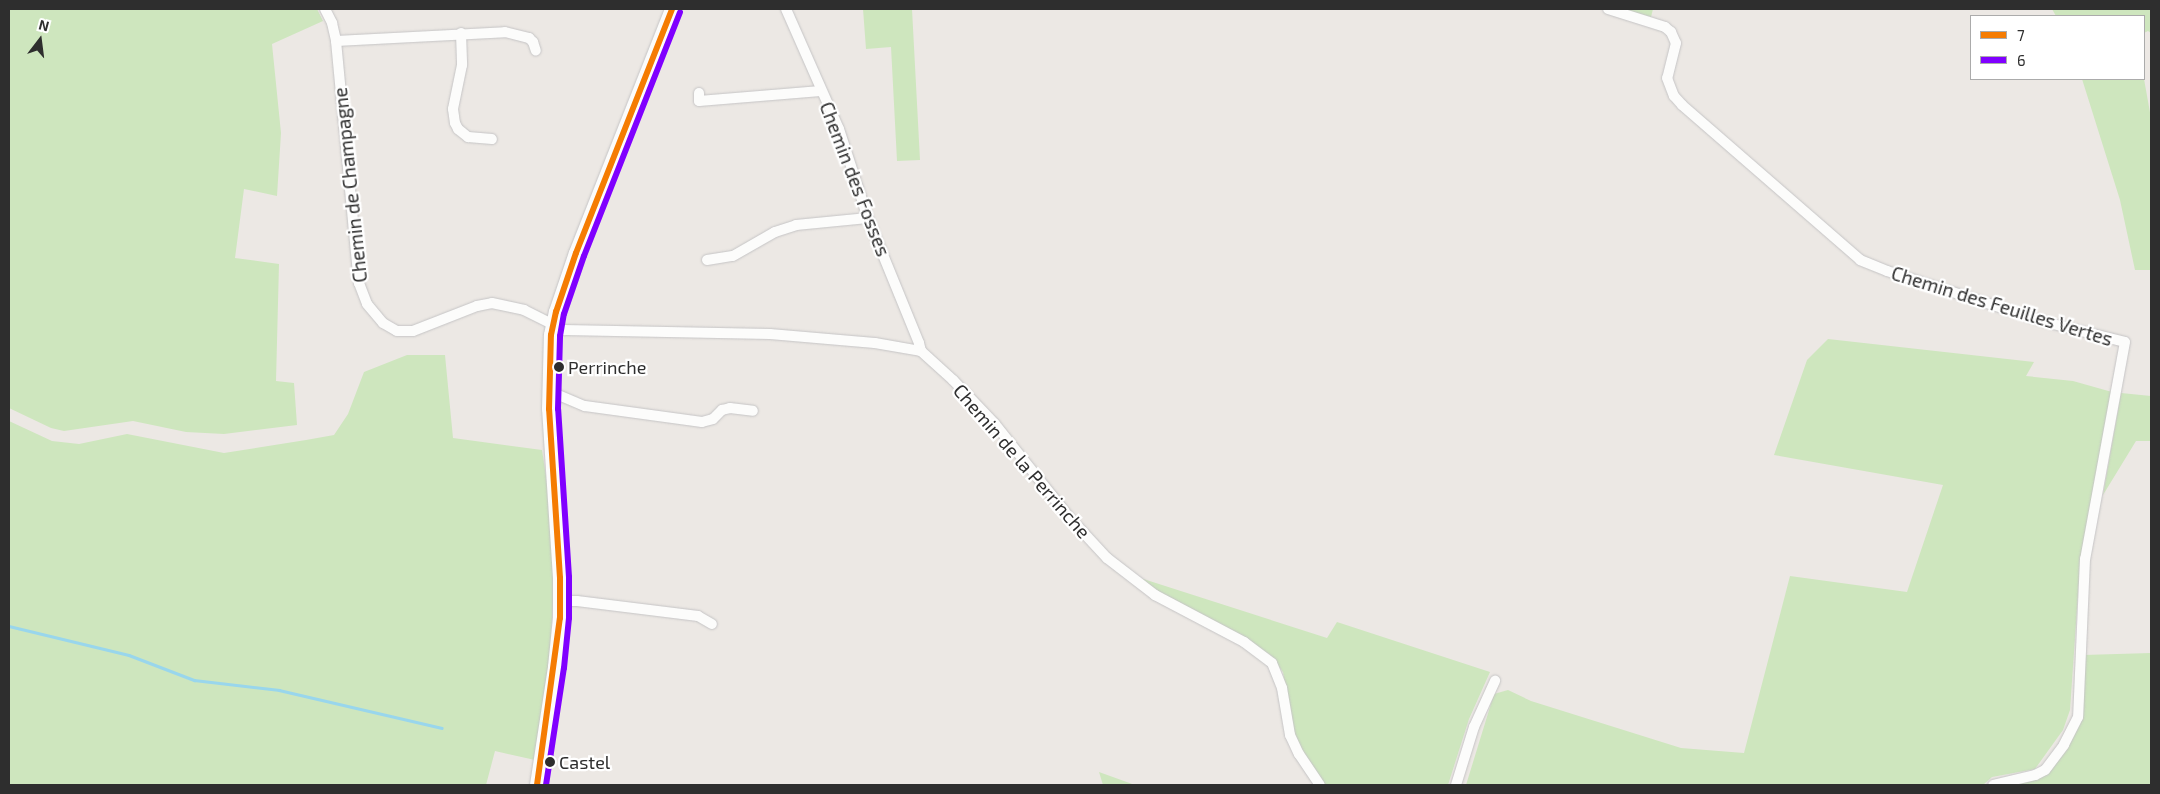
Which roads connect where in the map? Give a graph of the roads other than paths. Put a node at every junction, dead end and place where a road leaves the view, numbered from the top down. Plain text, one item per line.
1 (325, 9) edge
2 (672, 9) edge
3 (786, 9) edge
4 (1608, 9) edge
5 (461, 33) junction
6 (336, 41) junction
7 (536, 51) dead end
8 (821, 91) junction
9 (699, 93) dead end
10 (492, 140) dead end
11 (868, 218) junction
12 (707, 260) dead end
13 (553, 326) junction
14 (921, 351) junction
15 (548, 391) junction
16 (754, 411) dead end
17 (560, 602) junction
18 (712, 624) dead end
19 (1495, 682) dead end
20 (537, 785) edge
21 (1320, 785) edge
22 (1456, 785) edge
23 (1993, 785) edge

1 - 6 street, Chemin de Champagne
2 - 13 main road
3 - 8 street, Chemin des Fosses
4 - 23 street, Chemin des Feuilles Vertes
5 - 6 street
5 - 7 street
5 - 10 street
6 - 13 street, Chemin de Champagne
8 - 9 street
8 - 11 street, Chemin des Fosses
11 - 12 street
11 - 14 street, Chemin des Fosses
13 - 14 street
13 - 15 main road
14 - 21 street, Chemin de la Perrinche
15 - 16 street
15 - 17 main road
17 - 18 street
17 - 20 main road
19 - 22 street

